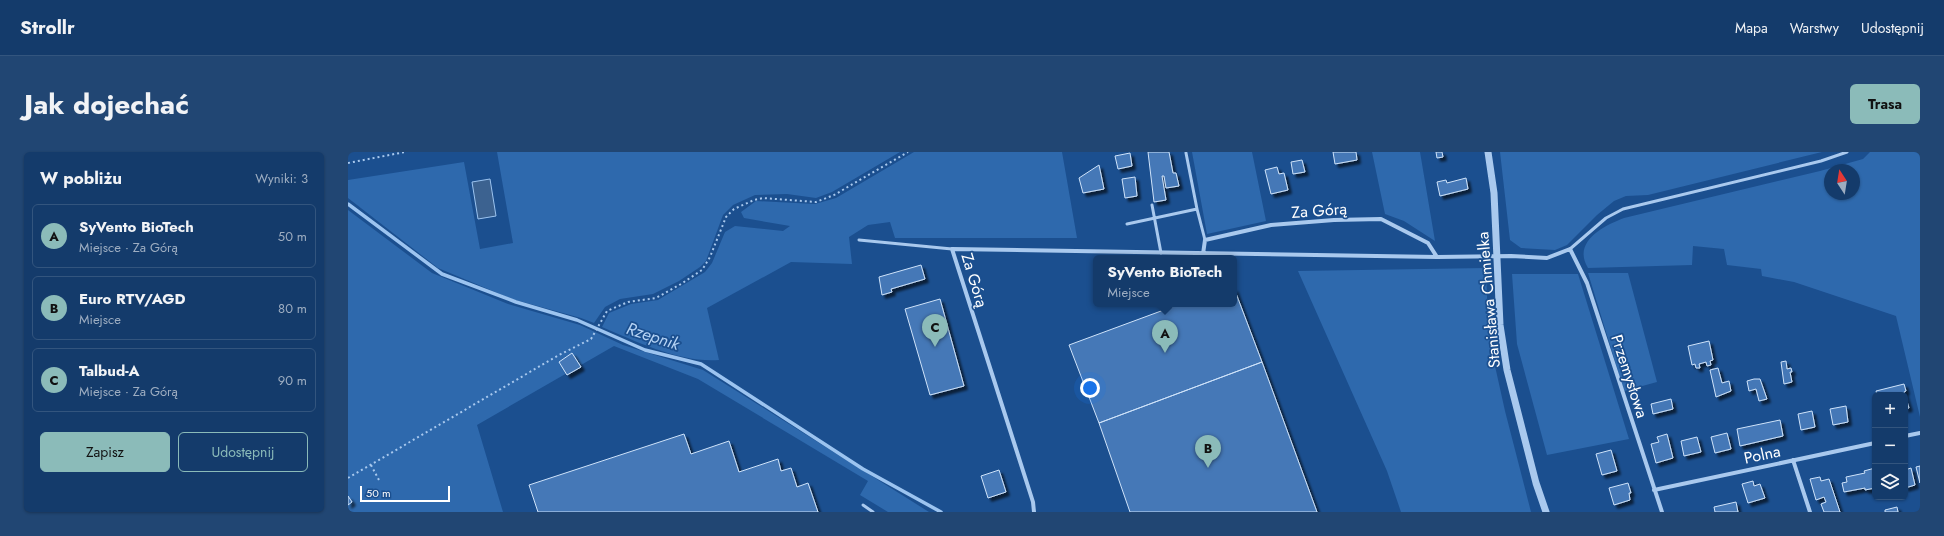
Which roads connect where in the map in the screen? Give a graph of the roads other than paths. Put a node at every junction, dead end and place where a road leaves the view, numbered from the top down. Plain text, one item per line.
1 (1488, 152) edge
2 (1847, 152) edge
3 (1186, 153) edge
4 (1152, 205) dead end
5 (1197, 209) junction
6 (1155, 218) junction
7 (1127, 224) dead end
8 (859, 240) dead end
9 (1205, 240) junction
10 (952, 249) junction
11 (1570, 249) junction
12 (1161, 253) junction
13 (1203, 254) junction
14 (1498, 256) junction
15 (1437, 257) junction
16 (1920, 433) edge
17 (1908, 435) edge
18 (1872, 444) edge
19 (1793, 460) junction
20 (1654, 490) junction
21 (863, 505) dead end
22 (873, 512) edge
23 (1034, 512) edge
24 (1546, 512) edge
25 (1662, 512) edge
26 (1810, 512) edge

1 - 14 street, Stanisława Chmielka
2 - 11 lane
3 - 5 lane
4 - 6 lane
5 - 6 lane
5 - 9 lane
6 - 7 lane
6 - 12 lane
8 - 10 lane
9 - 13 street
9 - 15 street, Za Górą
10 - 12 street, Za Górą
10 - 23 street, Za Górą
11 - 14 street, Za Górą
11 - 20 street, Przemysłowa
12 - 13 street, Za Górą
13 - 15 street, Za Górą
14 - 15 street, Za Górą
14 - 24 street, Stanisława Chmielka
16 - 17 street
18 - 19 street, Polna
19 - 20 street, Polna
19 - 26 street
20 - 25 street, Przemysłowa
21 - 22 lane

